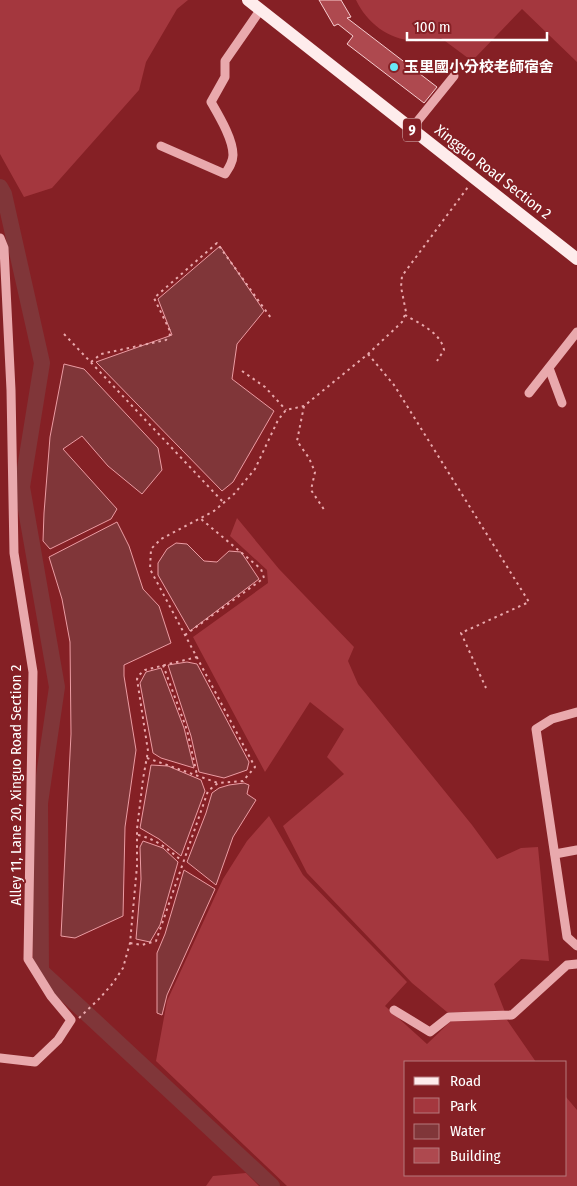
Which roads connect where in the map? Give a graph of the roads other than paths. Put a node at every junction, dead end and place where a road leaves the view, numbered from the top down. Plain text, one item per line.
1 (248, 0) edge
2 (262, 5) edge
3 (454, 76) dead end
4 (416, 122) junction
5 (161, 146) dead end
6 (0, 238) edge
7 (577, 248) edge
8 (577, 259) edge
9 (577, 332) edge
10 (549, 368) junction
11 (528, 393) dead end
12 (562, 403) dead end
13 (577, 712) edge
14 (577, 850) edge
15 (555, 854) junction
16 (577, 946) edge
17 (577, 964) edge
18 (394, 1010) dead end
19 (0, 1058) edge

1 - 2 main road, Xingguo Road Section 2 / 9
2 - 4 main road, Xingguo Road Section 2 / 9
2 - 5 lane
2 - 8 main road, Xingguo Road Section 2 / 9
3 - 4 lane
4 - 7 main road, Xingguo Road Section 2 / 9
6 - 19 lane, Alley 11, Lane 20, Xinguo Road Section 2
9 - 10 lane
10 - 11 lane
10 - 12 lane
13 - 15 lane
14 - 15 lane
15 - 16 lane
17 - 18 lane

